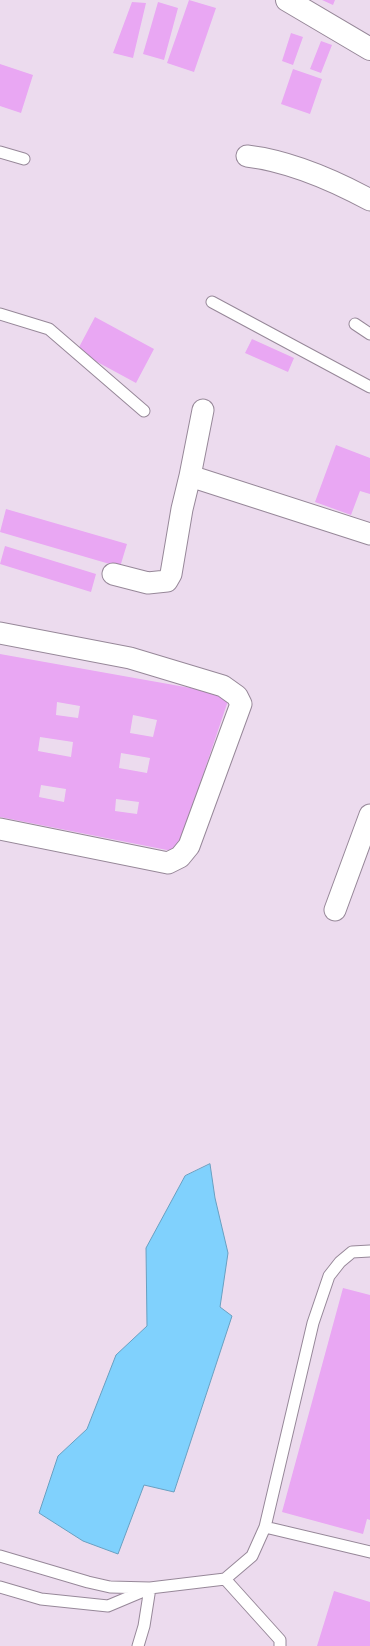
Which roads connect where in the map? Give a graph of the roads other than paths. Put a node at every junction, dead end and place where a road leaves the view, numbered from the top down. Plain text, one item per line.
1 (287, 0) edge
2 (370, 49) edge
3 (0, 152) edge
4 (247, 156) dead end
5 (24, 159) dead end
6 (370, 200) edge
7 (212, 302) dead end
8 (0, 314) edge
9 (355, 324) dead end
10 (370, 334) edge
11 (370, 387) edge
12 (203, 410) dead end
13 (144, 411) dead end
14 (190, 476) junction
15 (370, 534) edge
16 (113, 574) dead end
17 (0, 633) edge
18 (370, 815) edge
19 (0, 829) edge
20 (335, 910) dead end
21 (370, 1251) edge
22 (265, 1526) junction
23 (370, 1552) edge
24 (0, 1556) edge
25 (225, 1579) junction
26 (0, 1587) edge
27 (150, 1588) junction
28 (138, 1646) edge
29 (280, 1646) edge

1 - 2 street
3 - 5 lane
4 - 6 street
7 - 11 lane
8 - 13 lane
9 - 10 lane
12 - 14 street
14 - 15 street
14 - 16 street
17 - 19 street
18 - 20 street
21 - 22 lane
22 - 23 lane
22 - 25 lane
24 - 27 lane
25 - 27 lane
25 - 29 lane
26 - 27 lane
27 - 28 lane

